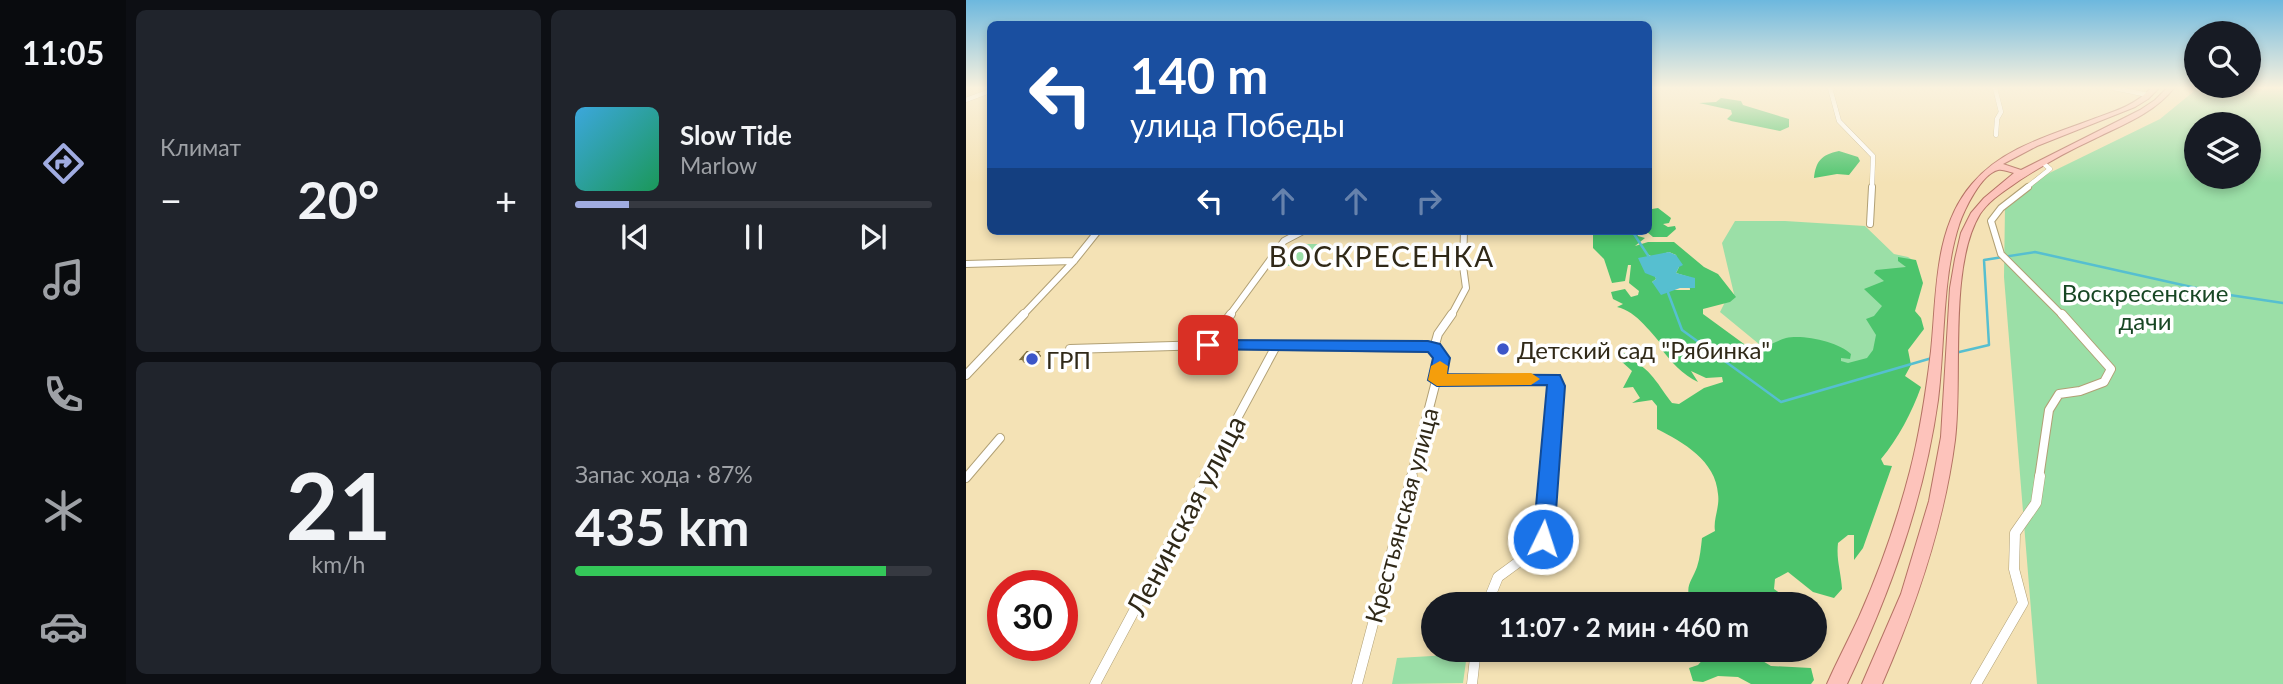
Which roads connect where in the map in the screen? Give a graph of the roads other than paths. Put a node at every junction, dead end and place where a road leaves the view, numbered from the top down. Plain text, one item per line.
1 (1839, 120) edge
2 (1997, 120) edge
3 (2098, 120) edge
4 (2126, 120) edge
5 (1996, 135) dead end
6 (2009, 156) junction
7 (2039, 165) junction
8 (1990, 169) junction
9 (2018, 178) junction
10 (1870, 224) dead end
11 (1095, 235) edge
12 (1295, 235) edge
13 (1464, 235) edge
14 (1074, 261) junction
15 (966, 264) edge
16 (1954, 335) joint
17 (1208, 345) junction
18 (1276, 346) junction
19 (1434, 348) junction
20 (1070, 349) dead end
21 (966, 375) edge
22 (1437, 380) junction
23 (1934, 383) joint
24 (1000, 438) dead end
25 (966, 478) edge
26 (1491, 592) edge
27 (1475, 662) edge
28 (1095, 684) edge
29 (1357, 684) edge
30 (1472, 684) edge
31 (1838, 684) edge
32 (1872, 684) edge
33 (1976, 684) edge

1 - 10 street
2 - 5 street
3 - 6 main road
4 - 7 main road
6 - 7 main road
6 - 8 main road
7 - 9 main road
7 - 33 street
8 - 9 main road
8 - 23 main road
9 - 16 main road
11 - 14 street
12 - 17 street
13 - 19 street
14 - 15 street
14 - 21 street
16 - 32 main road
17 - 18 street
17 - 20 street
18 - 19 street
18 - 28 street, Ленинская улица
19 - 22 street, Крестьянская улица
22 - 26 street
22 - 29 street, Крестьянская улица
23 - 31 main road
24 - 25 street
27 - 30 street

